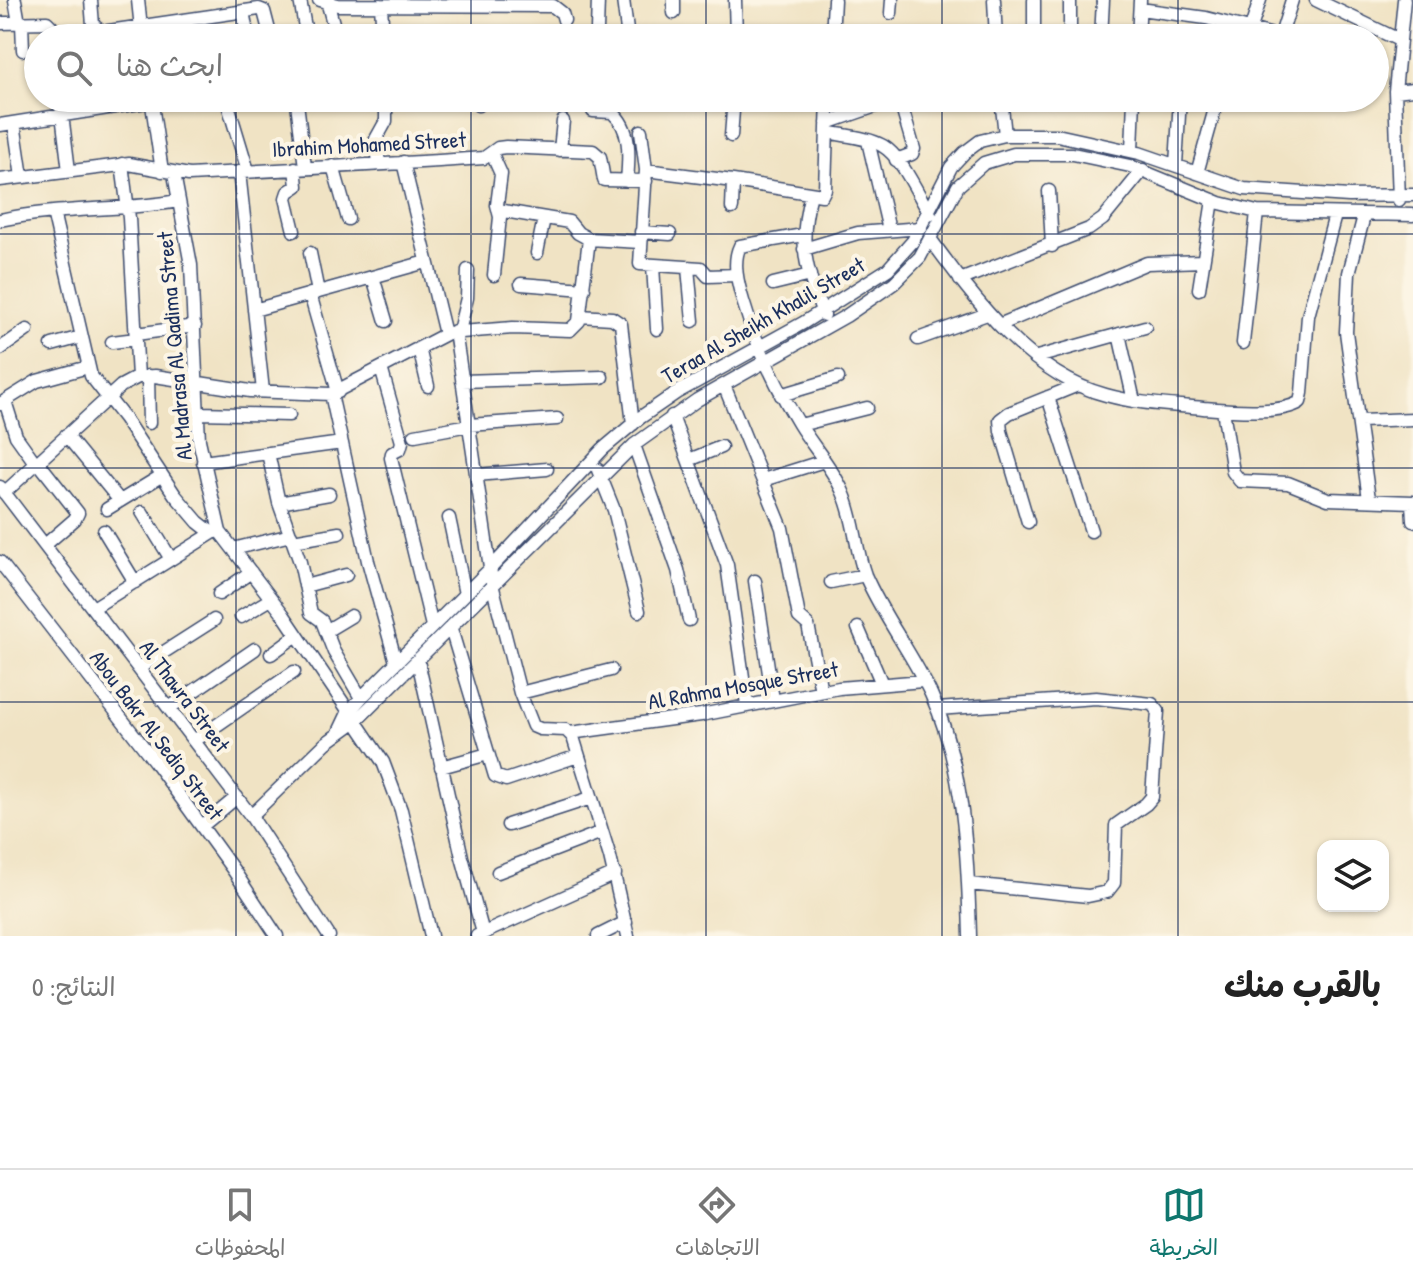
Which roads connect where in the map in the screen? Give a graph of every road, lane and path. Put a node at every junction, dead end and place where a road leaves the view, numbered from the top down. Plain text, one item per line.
1 (15, 0) edge
2 (91, 0) edge
3 (138, 0) edge
4 (322, 0) edge
5 (598, 0) edge
6 (623, 0) edge
7 (735, 0) edge
8 (834, 0) edge
9 (994, 0) edge
10 (1034, 0) edge
11 (1070, 0) edge
12 (1103, 0) edge
13 (1260, 0) edge
14 (1292, 0) edge
15 (1316, 0) edge
16 (1404, 0) edge
17 (301, 1) edge
18 (453, 2) edge
19 (554, 3) edge
20 (1335, 4) edge
21 (381, 5) junction
22 (1140, 5) edge
23 (247, 7) edge
24 (564, 20) dead end
25 (0, 23) edge
26 (20, 23) junction
27 (49, 24) edge
28 (93, 24) edge
29 (141, 24) edge
30 (178, 24) edge
31 (267, 24) edge
32 (304, 24) edge
33 (331, 24) edge
34 (382, 24) edge
35 (597, 24) edge
36 (626, 24) edge
37 (736, 24) edge
38 (833, 24) edge
39 (995, 24) edge
40 (1034, 24) edge
41 (1070, 24) edge
42 (1102, 24) edge
43 (1220, 24) edge
44 (1246, 24) edge
45 (1284, 24) edge
46 (1369, 24) edge
47 (1389, 36) edge
48 (1399, 42) junction
49 (1413, 42) edge
50 (23, 50) dead end
51 (1413, 89) edge
52 (1395, 91) junction
53 (62, 112) edge
54 (73, 112) edge
55 (154, 112) edge
56 (229, 112) edge
57 (297, 112) edge
58 (386, 112) edge
59 (612, 112) edge
60 (732, 112) edge
61 (828, 112) edge
62 (865, 112) edge
63 (903, 112) edge
64 (1003, 112) edge
65 (1133, 112) edge
66 (1179, 112) edge
67 (1214, 112) edge
68 (62, 116) junction
69 (563, 121) dead end
70 (14, 123) junction
71 (0, 125) edge
72 (827, 128) junction
73 (641, 131) dead end
74 (1005, 135) junction
75 (731, 136) dead end
76 (868, 141) junction
77 (560, 150) junction
78 (1132, 151) junction
79 (492, 154) junction
80 (896, 160) junction
81 (403, 162) junction
82 (379, 163) junction
83 (122, 164) junction
84 (1176, 165) junction
85 (333, 166) junction
86 (300, 168) junction
87 (1143, 170) junction
88 (69, 171) junction
89 (243, 171) junction
90 (168, 172) junction
91 (1197, 173) junction
92 (646, 176) junction
93 (22, 177) junction
94 (0, 180) edge
95 (627, 181) junction
96 (733, 181) junction
97 (1049, 191) dead end
98 (818, 194) junction
99 (1399, 195) junction
100 (1413, 195) edge
101 (1213, 200) junction
102 (179, 201) junction
103 (128, 207) junction
104 (732, 208) dead end
105 (498, 210) junction
106 (928, 211) junction
107 (53, 212) junction
108 (1257, 212) junction
109 (1335, 215) junction
110 (1406, 215) edge
111 (1364, 216) junction
112 (544, 218) junction
113 (348, 219) dead end
114 (0, 220) edge
115 (938, 225) junction
116 (921, 228) junction
117 (889, 230) junction
118 (294, 231) dead end
119 (670, 234) dead end
120 (803, 235) junction
121 (640, 237) junction
122 (589, 239) junction
123 (931, 240) junction
124 (1052, 246) junction
125 (804, 249) junction
126 (310, 253) dead end
127 (537, 253) dead end
128 (1203, 261) junction
129 (426, 262) junction
130 (653, 266) junction
131 (688, 268) junction
132 (468, 270) dead end
133 (494, 275) dead end
134 (737, 275) junction
135 (810, 275) junction
136 (373, 277) junction
137 (960, 280) junction
138 (521, 284) dead end
139 (773, 284) dead end
140 (584, 289) junction
141 (1199, 289) dead end
142 (314, 293) junction
143 (254, 310) junction
144 (822, 311) junction
145 (987, 314) junction
146 (580, 316) junction
147 (386, 321) dead end
148 (693, 321) dead end
149 (829, 325) junction
150 (999, 325) junction
151 (195, 326) junction
152 (1145, 327) dead end
153 (657, 329) dead end
154 (27, 330) dead end
155 (453, 332) junction
156 (1119, 334) junction
157 (136, 336) junction
158 (81, 337) junction
159 (918, 339) dead end
160 (112, 342) dead end
161 (1243, 343) dead end
162 (52, 345) dead end
163 (419, 348) junction
164 (759, 348) junction
165 (0, 349) edge
166 (1037, 357) junction
167 (766, 362) junction
168 (88, 367) junction
169 (381, 368) junction
170 (143, 376) junction
171 (602, 377) dead end
172 (838, 378) dead end
173 (462, 381) junction
174 (197, 382) junction
175 (724, 385) junction
176 (1078, 385) junction
177 (428, 386) dead end
178 (263, 391) junction
179 (334, 393) junction
180 (781, 395) junction
181 (108, 397) junction
182 (1048, 397) junction
183 (1134, 401) junction
184 (2, 402) edge
185 (867, 408) dead end
186 (1223, 410) junction
187 (198, 413) junction
188 (289, 415) dead end
189 (672, 416) junction
190 (557, 419) dead end
191 (1413, 419) edge
192 (1360, 421) junction
193 (149, 423) dead end
194 (633, 424) junction
195 (469, 425) junction
196 (800, 425) junction
197 (66, 435) junction
198 (415, 435) dead end
199 (342, 443) junction
200 (634, 445) junction
201 (721, 447) dead end
202 (268, 453) junction
203 (689, 460) junction
204 (824, 461) junction
205 (203, 462) junction
206 (591, 462) junction
207 (37, 463) junction
208 (547, 469) dead end
209 (602, 474) junction
210 (476, 475) junction
211 (161, 476) junction
212 (763, 480) junction
213 (2, 490) edge
214 (329, 494) dead end
215 (1369, 499) junction
216 (120, 501) junction
217 (1412, 502) edge
218 (279, 503) junction
219 (107, 509) dead end
220 (142, 512) dead end
221 (449, 518) dead end
222 (1413, 521) edge
223 (1028, 522) dead end
224 (104, 531) dead end
225 (216, 531) junction
226 (1091, 531) dead end
227 (339, 533) dead end
228 (292, 538) junction
229 (45, 545) junction
230 (233, 549) junction
231 (171, 559) junction
232 (0, 562) edge
233 (490, 569) junction
234 (251, 572) junction
235 (346, 575) dead end
236 (865, 575) junction
237 (755, 581) dead end
238 (135, 582) junction
239 (831, 582) dead end
240 (305, 586) junction
241 (493, 588) junction
242 (219, 594) dead end
243 (465, 594) junction
244 (271, 599) junction
245 (93, 608) junction
246 (639, 611) dead end
247 (351, 616) dead end
248 (241, 617) dead end
249 (214, 620) dead end
250 (689, 620) dead end
251 (432, 626) junction
252 (858, 628) dead end
253 (451, 629) junction
254 (326, 631) junction
255 (297, 635) junction
256 (255, 649) dead end
257 (271, 654) dead end
258 (418, 661) junction
259 (396, 662) junction
260 (139, 668) junction
261 (611, 670) dead end
262 (294, 672) dead end
263 (923, 681) junction
264 (882, 684) junction
265 (821, 691) junction
266 (520, 693) junction
267 (361, 698) junction
268 (773, 700) junction
269 (747, 705) junction
270 (169, 708) junction
271 (937, 709) junction
272 (351, 718) junction
273 (570, 733) junction
274 (194, 741) junction
275 (488, 754) junction
276 (578, 756) junction
277 (441, 767) junction
278 (237, 797) junction
279 (591, 798) junction
280 (251, 816) junction
281 (508, 825) dead end
282 (202, 826) junction
283 (602, 832) junction
284 (498, 872) dead end
285 (615, 874) junction
286 (969, 884) junction
287 (626, 922) junction
288 (480, 935) edge
289 (277, 936) edge
290 (329, 936) edge
291 (431, 936) edge
292 (598, 936) edge
293 (628, 936) edge
294 (970, 936) edge

1 - 26 street
2 - 28 street
3 - 29 street
4 - 17 street
4 - 21 street
4 - 33 street
5 - 35 street
6 - 36 street
7 - 37 street
8 - 38 street
9 - 39 street
10 - 40 street
11 - 41 street
12 - 42 street
13 - 44 street
14 - 45 street
15 - 20 street
16 - 48 street
17 - 32 street
18 - 19 street
18 - 21 street
19 - 24 street
20 - 46 street
21 - 34 street
22 - 43 street
23 - 30 street
23 - 31 street
25 - 26 street
26 - 27 street
26 - 50 street
47 - 48 street
48 - 49 street
48 - 52 street
51 - 52 street
52 - 99 street
53 - 68 street
54 - 68 street
55 - 90 street, Al Madrasa Al Qadima Street
56 - 89 street
57 - 86 street
58 - 82 street
59 - 95 street
60 - 75 street
61 - 72 street
62 - 72 street
63 - 80 street
64 - 74 street
65 - 78 street
66 - 84 street
67 - 91 street
68 - 70 street
68 - 88 street
69 - 77 street
70 - 71 street
70 - 93 street
72 - 76 street
72 - 98 street
73 - 92 street
74 - 78 street, Teraa Al Sheikh Khalil Street
74 - 106 street, Teraa Al Sheikh Khalil Street
76 - 80 street
76 - 117 street
77 - 79 street, Ibrahim Mohamed Street
77 - 95 street, Ibrahim Mohamed Street
78 - 84 street, Teraa Al Sheikh Khalil Street
79 - 81 street, Ibrahim Mohamed Street
79 - 105 street
80 - 106 street
81 - 82 street, Ibrahim Mohamed Street
81 - 129 street
82 - 85 street, Ibrahim Mohamed Street
83 - 88 street, Ibrahim Mohamed Street
83 - 90 street, Ibrahim Mohamed Street
83 - 103 street
84 - 91 street, Teraa Al Sheikh Khalil Street
85 - 86 street, Ibrahim Mohamed Street
85 - 113 street
86 - 89 street, Ibrahim Mohamed Street
86 - 118 street
87 - 101 street, Teraa Al Sheikh Khalil Street
87 - 115 street, Teraa Al Sheikh Khalil Street
87 - 124 street
88 - 93 street, Ibrahim Mohamed Street
89 - 90 street, Ibrahim Mohamed Street
89 - 143 street
90 - 102 street, Al Madrasa Al Qadima Street
91 - 99 street, Teraa Al Sheikh Khalil Street
92 - 95 street
92 - 96 street
92 - 121 street
93 - 94 street, Ibrahim Mohamed Street
96 - 98 street
96 - 104 street
97 - 124 street
98 - 120 street
99 - 100 street, Teraa Al Sheikh Khalil Street
99 - 110 street
101 - 108 street, Teraa Al Sheikh Khalil Street
101 - 128 street
102 - 103 street
102 - 151 street, Al Madrasa Al Qadima Street
103 - 107 street
103 - 157 street
105 - 112 street
105 - 133 street
106 - 115 street
106 - 116 street, Teraa Al Sheikh Khalil Street
107 - 114 street
107 - 158 street
108 - 109 street, Teraa Al Sheikh Khalil Street
108 - 161 street
109 - 111 street, Teraa Al Sheikh Khalil Street
109 - 186 street
110 - 111 street, Teraa Al Sheikh Khalil Street
111 - 192 street
112 - 122 street
112 - 127 street
115 - 123 street, Teraa Al Sheikh Khalil Street
116 - 117 street
116 - 144 street, Teraa Al Sheikh Khalil Street
117 - 125 street
119 - 121 street
120 - 125 street
120 - 134 street
121 - 122 street
121 - 130 street
122 - 140 street
123 - 137 street
123 - 149 street, Teraa Al Sheikh Khalil Street
124 - 137 street
125 - 135 street
126 - 142 street
128 - 141 street
128 - 150 street
129 - 136 street
129 - 155 street
130 - 131 street
130 - 153 street
131 - 134 street
131 - 148 street
132 - 155 street
134 - 164 street
135 - 139 street
135 - 144 street
136 - 142 street
136 - 147 street
137 - 145 street
138 - 140 street
140 - 146 street
142 - 143 street
142 - 179 street
143 - 178 street
144 - 149 street
144 - 164 street, Teraa Al Sheikh Khalil Street
145 - 150 street
145 - 159 street
146 - 155 street
146 - 194 street
149 - 167 street, Teraa Al Sheikh Khalil Street
150 - 166 street
151 - 157 street
151 - 174 street, Al Madrasa Al Qadima Street
152 - 156 street
154 - 165 street
155 - 163 street
155 - 173 street
156 - 166 street
156 - 183 street
157 - 160 street
157 - 170 street
158 - 162 street
158 - 168 street
163 - 169 street
163 - 177 street
164 - 167 street
164 - 194 street, Teraa Al Sheikh Khalil Street
166 - 176 street
167 - 175 street, Teraa Al Sheikh Khalil Street
167 - 180 street
168 - 181 street
168 - 184 street
169 - 179 street
169 - 251 street
170 - 174 street
170 - 181 street
170 - 193 street
171 - 173 street
172 - 180 street
173 - 195 street
174 - 178 street
174 - 187 street, Al Madrasa Al Qadima Street
175 - 189 street, Teraa Al Sheikh Khalil Street
175 - 212 street
176 - 182 street
176 - 183 street
178 - 179 street
179 - 199 street
180 - 196 street
181 - 197 street
181 - 211 street
182 - 223 street
182 - 226 street
183 - 186 street
184 - 207 street
185 - 196 street
186 - 215 street
187 - 188 street
187 - 205 street, Al Madrasa Al Qadima Street
189 - 200 street, Teraa Al Sheikh Khalil Street
189 - 203 street
190 - 195 street
191 - 192 street
192 - 215 street
194 - 206 street, Teraa Al Sheikh Khalil Street
195 - 198 street
195 - 210 street
196 - 204 street
197 - 207 street
197 - 216 street
199 - 202 street
199 - 259 street
200 - 209 street, Teraa Al Sheikh Khalil Street
200 - 250 street
201 - 203 street
202 - 205 street
202 - 218 street
203 - 269 street
204 - 212 street
204 - 236 street
205 - 225 street, Al Madrasa Al Qadima Street
206 - 209 street
206 - 233 street, Teraa Al Sheikh Khalil Street
207 - 213 street
207 - 229 street
208 - 210 street
209 - 241 street, Teraa Al Sheikh Khalil Street
209 - 246 street
210 - 233 street
211 - 216 street
211 - 225 street
212 - 265 street
213 - 229 street, Al Thawra Street
214 - 218 street
215 - 217 street
216 - 219 street
217 - 222 street
218 - 228 street
220 - 231 street
221 - 243 street
224 - 238 street
225 - 230 street, Al Madrasa Al Qadima Street
225 - 231 street
227 - 228 street
228 - 230 street
228 - 240 street
229 - 245 street, Al Thawra Street
230 - 234 street, Al Madrasa Al Qadima Street
231 - 238 street
232 - 282 street, Abou Bakr Al Sediq Street
233 - 241 street
233 - 243 street, Teraa Al Sheikh Khalil Street
234 - 242 street
234 - 244 street, Al Madrasa Al Qadima Street
235 - 240 street
236 - 239 street
236 - 263 street
237 - 268 street
238 - 245 street
240 - 254 street
241 - 253 street, Teraa Al Sheikh Khalil Street
241 - 266 street
243 - 251 street, Teraa Al Sheikh Khalil Street
244 - 248 street
244 - 255 street, Al Madrasa Al Qadima Street
245 - 260 street, Al Thawra Street
247 - 254 street
249 - 260 street
251 - 259 street, Teraa Al Sheikh Khalil Street
252 - 264 street
253 - 258 street, Teraa Al Sheikh Khalil Street
253 - 275 street
254 - 267 street
255 - 257 street
255 - 272 street, Al Madrasa Al Qadima Street
256 - 270 street
258 - 272 street, Teraa Al Sheikh Khalil Street
258 - 277 street
259 - 267 street, Teraa Al Sheikh Khalil Street
260 - 270 street, Al Thawra Street
261 - 266 street
262 - 274 street
263 - 264 street, Al Rahma Mosque Street
263 - 271 street
264 - 265 street, Al Rahma Mosque Street
265 - 268 street, Al Rahma Mosque Street
266 - 273 street
267 - 272 street, Teraa Al Sheikh Khalil Street
268 - 269 street, Al Rahma Mosque Street
269 - 273 street, Al Rahma Mosque Street
270 - 274 street, Al Thawra Street
271 - 286 street
271 - 286 street
272 - 280 street, Teraa Al Sheikh Khalil Street
272 - 291 street, Al Madrasa Al Qadima Street
273 - 276 street
274 - 278 street, Al Thawra Street
275 - 276 street
275 - 277 street
276 - 279 street
277 - 288 street
278 - 280 street, Al Thawra Street
278 - 282 street
279 - 281 street
279 - 283 street
280 - 290 street, Al Thawra Street
282 - 289 street, Abou Bakr Al Sediq Street
283 - 284 street
283 - 285 street
285 - 287 street
285 - 288 street
286 - 294 street
287 - 292 street
287 - 293 street

